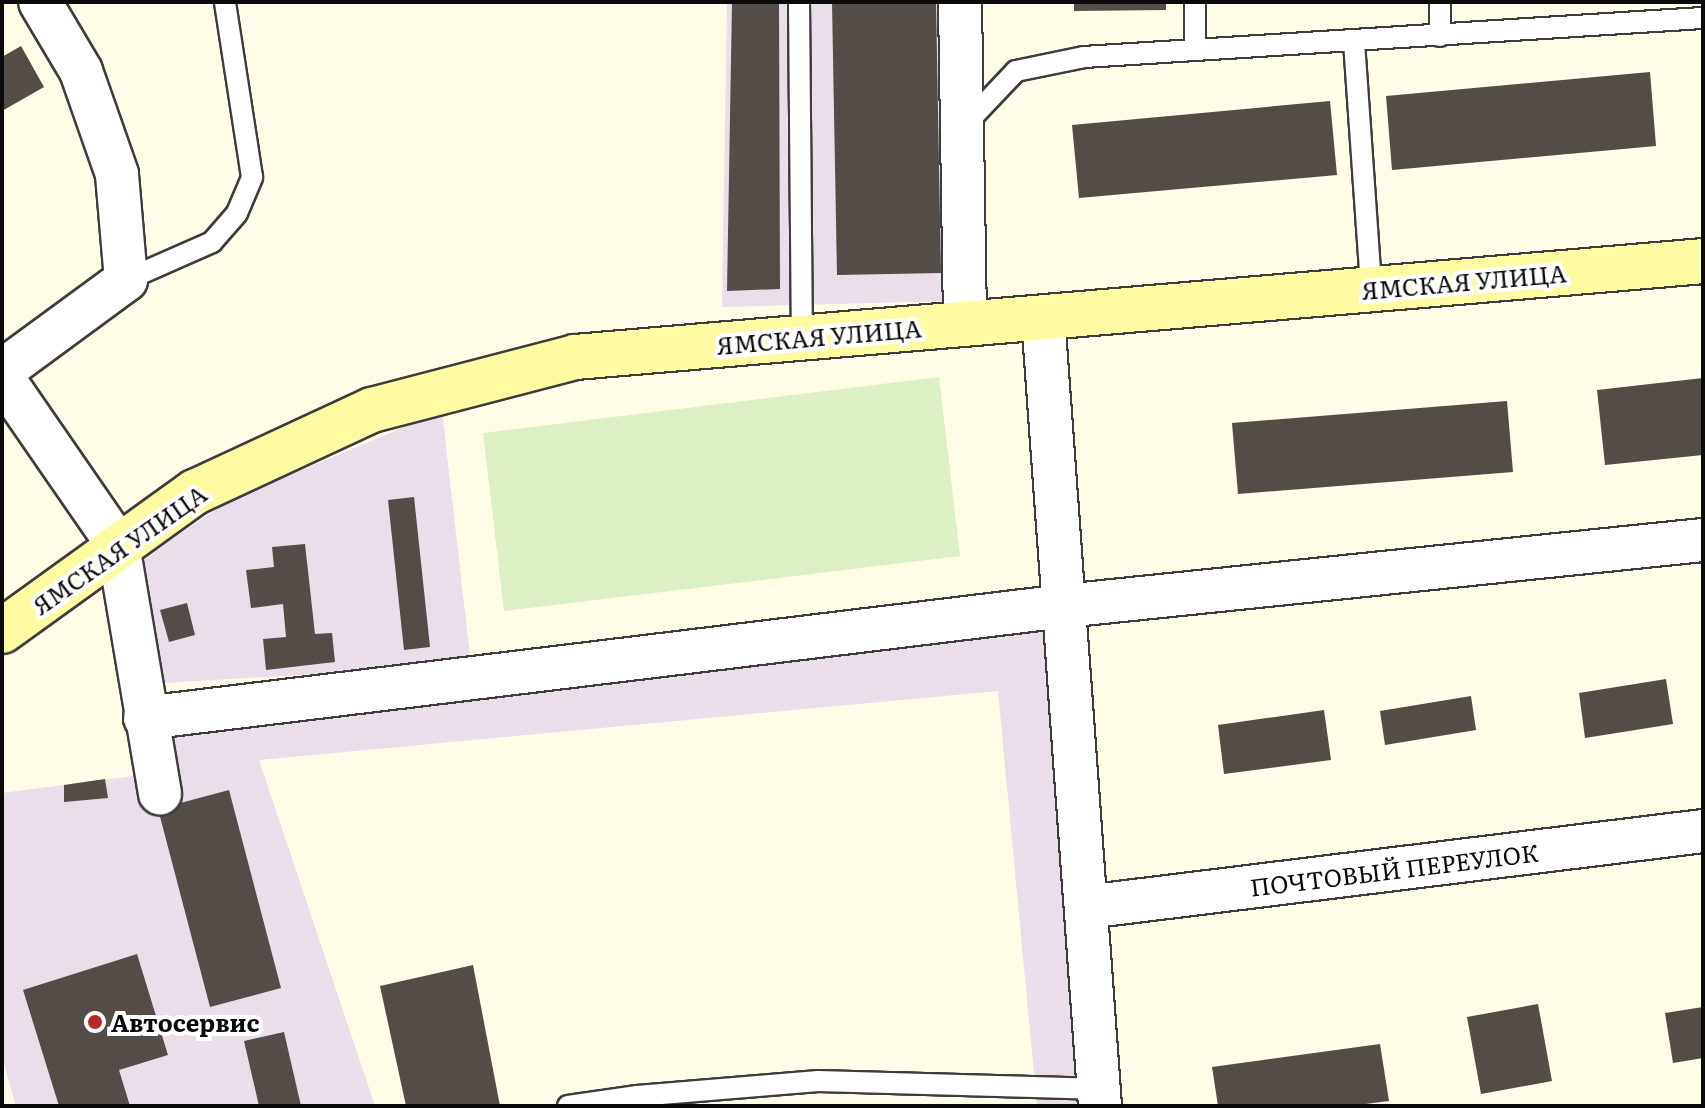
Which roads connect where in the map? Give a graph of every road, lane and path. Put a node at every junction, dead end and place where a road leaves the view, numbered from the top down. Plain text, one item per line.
1 (40, 2) edge
2 (225, 2) edge
3 (799, 2) edge
4 (960, 2) edge
5 (1195, 2) edge
6 (1440, 2) edge
7 (1703, 18) edge
8 (1440, 36) junction
9 (1354, 42) junction
10 (1195, 49) junction
11 (961, 130) junction
12 (1703, 261) edge
13 (126, 280) junction
14 (1371, 288) junction
15 (1043, 317) junction
16 (965, 324) junction
17 (802, 338) junction
18 (2, 374) edge
19 (1703, 540) edge
20 (118, 545) junction
21 (1064, 606) junction
22 (2, 631) edge
23 (145, 718) junction
24 (160, 793) dead end
25 (1703, 831) edge
26 (1086, 907) junction
27 (1100, 1097) edge
28 (568, 1106) edge

1 - 13 street
2 - 13 lane
3 - 17 lane
4 - 11 street
5 - 10 lane
6 - 8 lane
7 - 8 lane
8 - 9 lane
9 - 10 lane
9 - 14 lane
10 - 11 lane
11 - 16 street
12 - 14 street, ЯМСКАЯ УЛИЦА
13 - 18 street
14 - 15 street, ЯМСКАЯ УЛИЦА
15 - 16 street, ЯМСКАЯ УЛИЦА
15 - 21 street
16 - 17 street, ЯМСКАЯ УЛИЦА
17 - 20 street, ЯМСКАЯ УЛИЦА
18 - 20 street
19 - 21 street
20 - 22 street, ЯМСКАЯ УЛИЦА
20 - 23 street
21 - 23 street
21 - 26 street
23 - 24 street
25 - 26 street, ПОЧТОВЫЙ ПЕРЕУЛОК
26 - 27 street
27 - 28 lane

